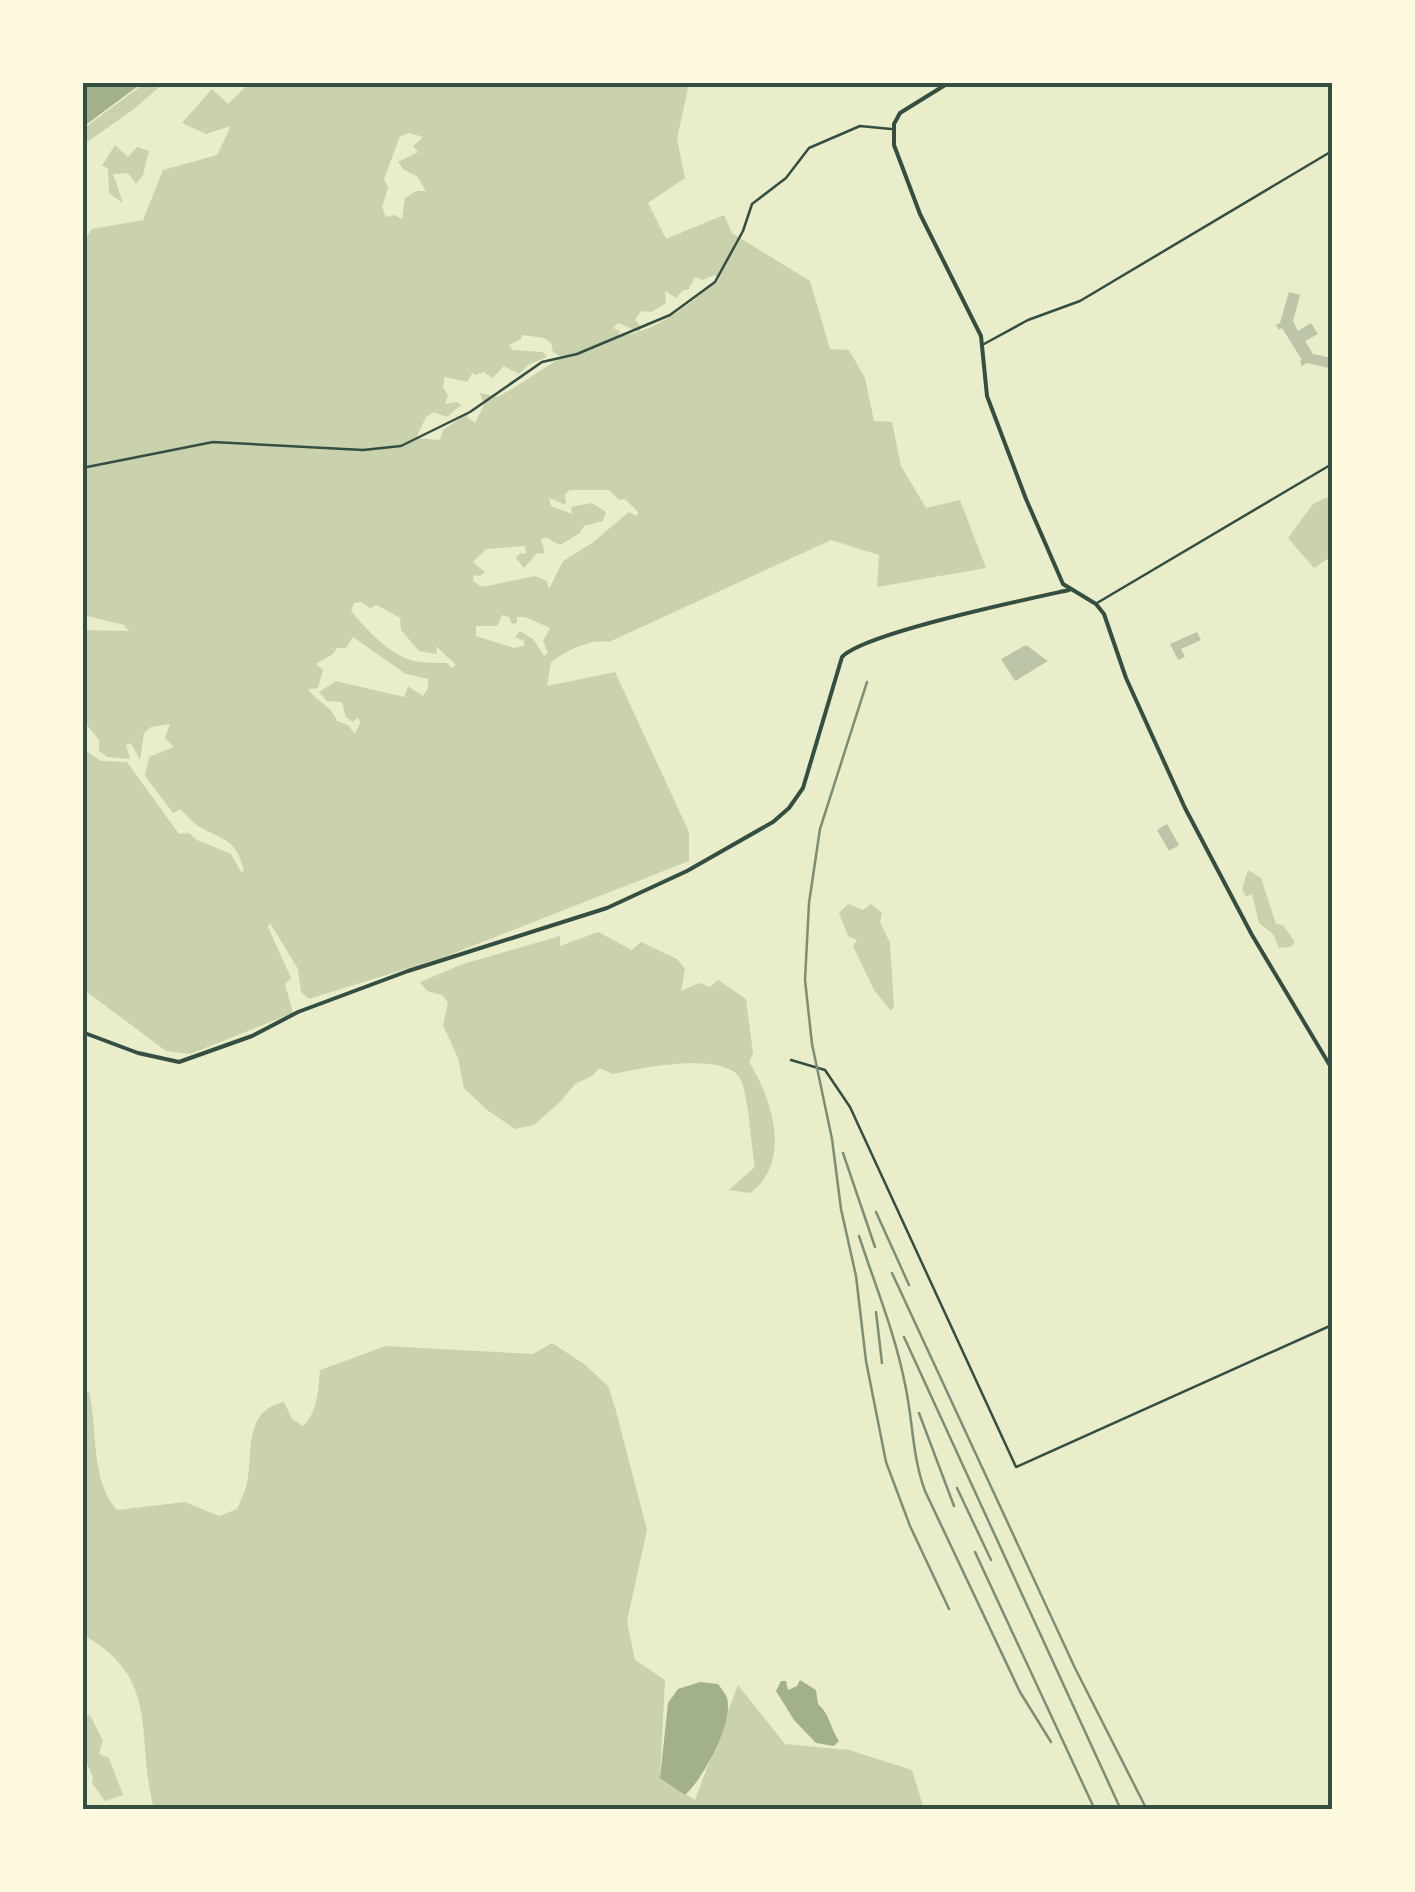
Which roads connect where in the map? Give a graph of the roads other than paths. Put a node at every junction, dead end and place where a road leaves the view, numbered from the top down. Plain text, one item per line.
1 (950, 82) edge
2 (894, 129) junction
3 (1332, 152) edge
4 (983, 345) junction
5 (1332, 464) edge
6 (82, 468) edge
7 (1069, 590) junction
8 (1096, 604) junction
9 (82, 1032) edge
10 (791, 1060) dead end
11 (1332, 1069) edge
12 (1332, 1326) edge

1 - 2 street
2 - 4 street
2 - 6 street
3 - 4 street
4 - 7 street
5 - 8 street
7 - 8 street
7 - 9 street
8 - 11 street
10 - 12 street

